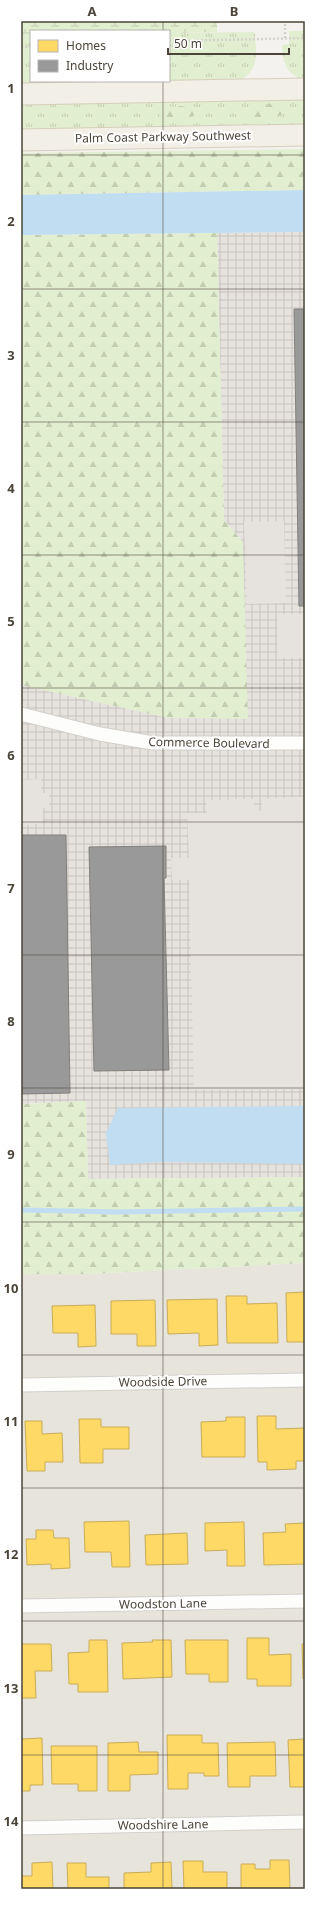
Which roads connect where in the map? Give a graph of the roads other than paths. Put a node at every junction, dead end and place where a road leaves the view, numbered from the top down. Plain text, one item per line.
1 (305, 89) edge
2 (21, 94) edge
3 (305, 135) edge
4 (21, 140) edge
5 (21, 714) edge
6 (305, 743) edge
7 (305, 1380) edge
8 (21, 1385) edge
9 (305, 1601) edge
10 (21, 1606) edge
11 (305, 1822) edge
12 (21, 1828) edge

1 - 2 main road
3 - 4 main road, Palm Coast Parkway Southwest
5 - 6 street, Commerce Boulevard
7 - 8 street, Woodside Drive
9 - 10 street, Woodston Lane
11 - 12 street, Woodshire Lane

